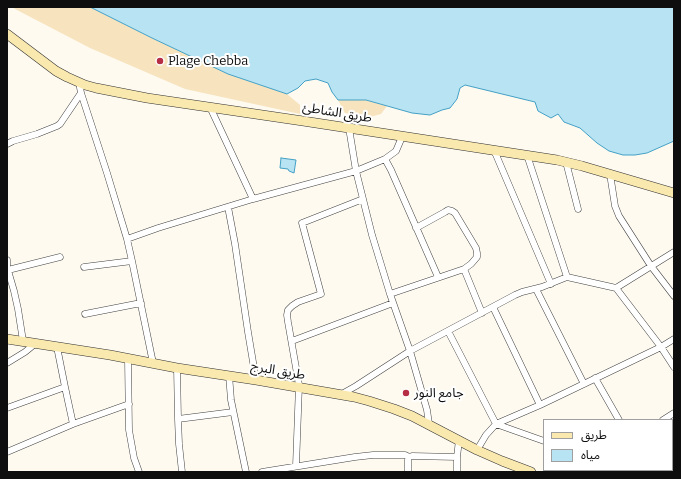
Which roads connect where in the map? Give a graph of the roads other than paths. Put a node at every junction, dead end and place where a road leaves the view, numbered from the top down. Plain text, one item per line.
1 (7, 34) edge
2 (79, 82) junction
3 (82, 93) junction
4 (210, 107) junction
5 (349, 128) junction
6 (402, 137) junction
7 (7, 144) edge
8 (494, 150) junction
9 (527, 156) junction
10 (385, 159) junction
11 (566, 162) junction
12 (356, 171) junction
13 (610, 174) junction
14 (674, 193) edge
15 (253, 199) junction
16 (363, 199) junction
17 (228, 208) junction
18 (578, 209) dead end
19 (416, 228) junction
20 (127, 239) junction
21 (674, 252) edge
22 (60, 257) dead end
23 (7, 260) edge
24 (132, 261) junction
25 (651, 266) junction
26 (84, 267) dead end
27 (464, 269) junction
28 (8, 271) edge
29 (438, 277) junction
30 (567, 277) junction
31 (551, 284) junction
32 (616, 288) junction
33 (536, 289) junction
34 (390, 294) junction
35 (674, 296) edge
36 (141, 303) junction
37 (393, 303) junction
38 (493, 307) junction
39 (482, 313) junction
40 (85, 314) dead end
41 (448, 331) junction
42 (7, 338) edge
43 (674, 339) edge
44 (23, 341) junction
45 (292, 341) junction
46 (36, 343) junction
47 (57, 347) junction
48 (661, 347) junction
49 (410, 351) junction
50 (128, 359) junction
51 (7, 363) edge
52 (153, 363) junction
53 (674, 367) edge
54 (177, 368) junction
55 (229, 376) junction
56 (595, 378) junction
57 (256, 380) junction
58 (584, 384) junction
59 (64, 387) junction
60 (299, 387) junction
61 (340, 395) junction
62 (129, 404) junction
63 (540, 405) junction
64 (7, 408) edge
65 (234, 412) junction
66 (674, 413) edge
67 (178, 419) junction
68 (618, 419) edge
69 (665, 419) edge
70 (73, 424) junction
71 (429, 424) junction
72 (496, 424) junction
73 (459, 440) junction
74 (543, 441) edge
75 (477, 450) junction
76 (7, 452) edge
77 (410, 457) junction
78 (457, 457) junction
79 (296, 466) junction
80 (139, 472) edge
81 (182, 472) edge
82 (246, 472) edge
83 (262, 472) edge
84 (408, 472) edge
85 (457, 472) edge
86 (531, 472) edge

1 - 2 main road, طريق الشاطئ
2 - 3 street
2 - 4 main road, طريق الشاطئ
3 - 7 street
3 - 20 street
4 - 5 main road, طريق الشاطئ
4 - 15 street
5 - 6 main road, طريق الشاطئ
5 - 12 street
6 - 8 main road, طريق الشاطئ
6 - 10 street
8 - 9 main road, طريق الشاطئ
8 - 31 street
9 - 11 main road, طريق الشاطئ
9 - 30 street
10 - 12 street
10 - 19 street
11 - 13 main road, طريق الشاطئ
11 - 18 street
12 - 15 street
12 - 16 street
13 - 14 main road, طريق الشاطئ
13 - 25 street
15 - 17 street
16 - 34 street
16 - 45 street
17 - 20 street
17 - 57 street
19 - 27 street
19 - 29 street
20 - 24 street
21 - 25 street
22 - 28 street
23 - 28 street
24 - 26 street
24 - 36 street
25 - 32 street
25 - 35 street
27 - 29 street
27 - 39 street
28 - 44 street
29 - 34 street
30 - 31 street
30 - 32 street
31 - 33 street
32 - 48 street
33 - 38 street
33 - 58 street
34 - 37 street
36 - 40 street
36 - 52 street
37 - 45 street
37 - 49 street
38 - 39 street
38 - 63 street
39 - 41 street
41 - 49 street
41 - 72 street
42 - 44 main road, طريق البرج
43 - 48 street
44 - 46 main road, طريق البرج
45 - 60 street
46 - 47 main road, طريق البرج
46 - 51 street
47 - 50 main road, طريق البرج
47 - 59 street
48 - 53 street
48 - 56 street
49 - 61 street
49 - 71 street
50 - 52 main road, طريق البرج
50 - 62 street
52 - 54 main road, طريق البرج
54 - 55 main road, طريق البرج
54 - 67 street
55 - 57 main road, طريق البرج
55 - 65 street
56 - 58 street
56 - 68 street
57 - 60 main road, طريق البرج
58 - 63 street
59 - 64 street
59 - 70 street
60 - 61 main road, طريق البرج
60 - 79 street
61 - 71 main road, طريق البرج
62 - 70 street
62 - 80 street
63 - 72 street
65 - 67 street
65 - 82 street
66 - 69 street
67 - 81 street
70 - 76 street
71 - 73 main road, طريق البرج
72 - 74 street
72 - 75 street
73 - 75 main road, طريق البرج
73 - 78 street
75 - 86 main road, طريق البرج
77 - 78 street
77 - 79 street
77 - 84 street
78 - 85 street
79 - 83 street

